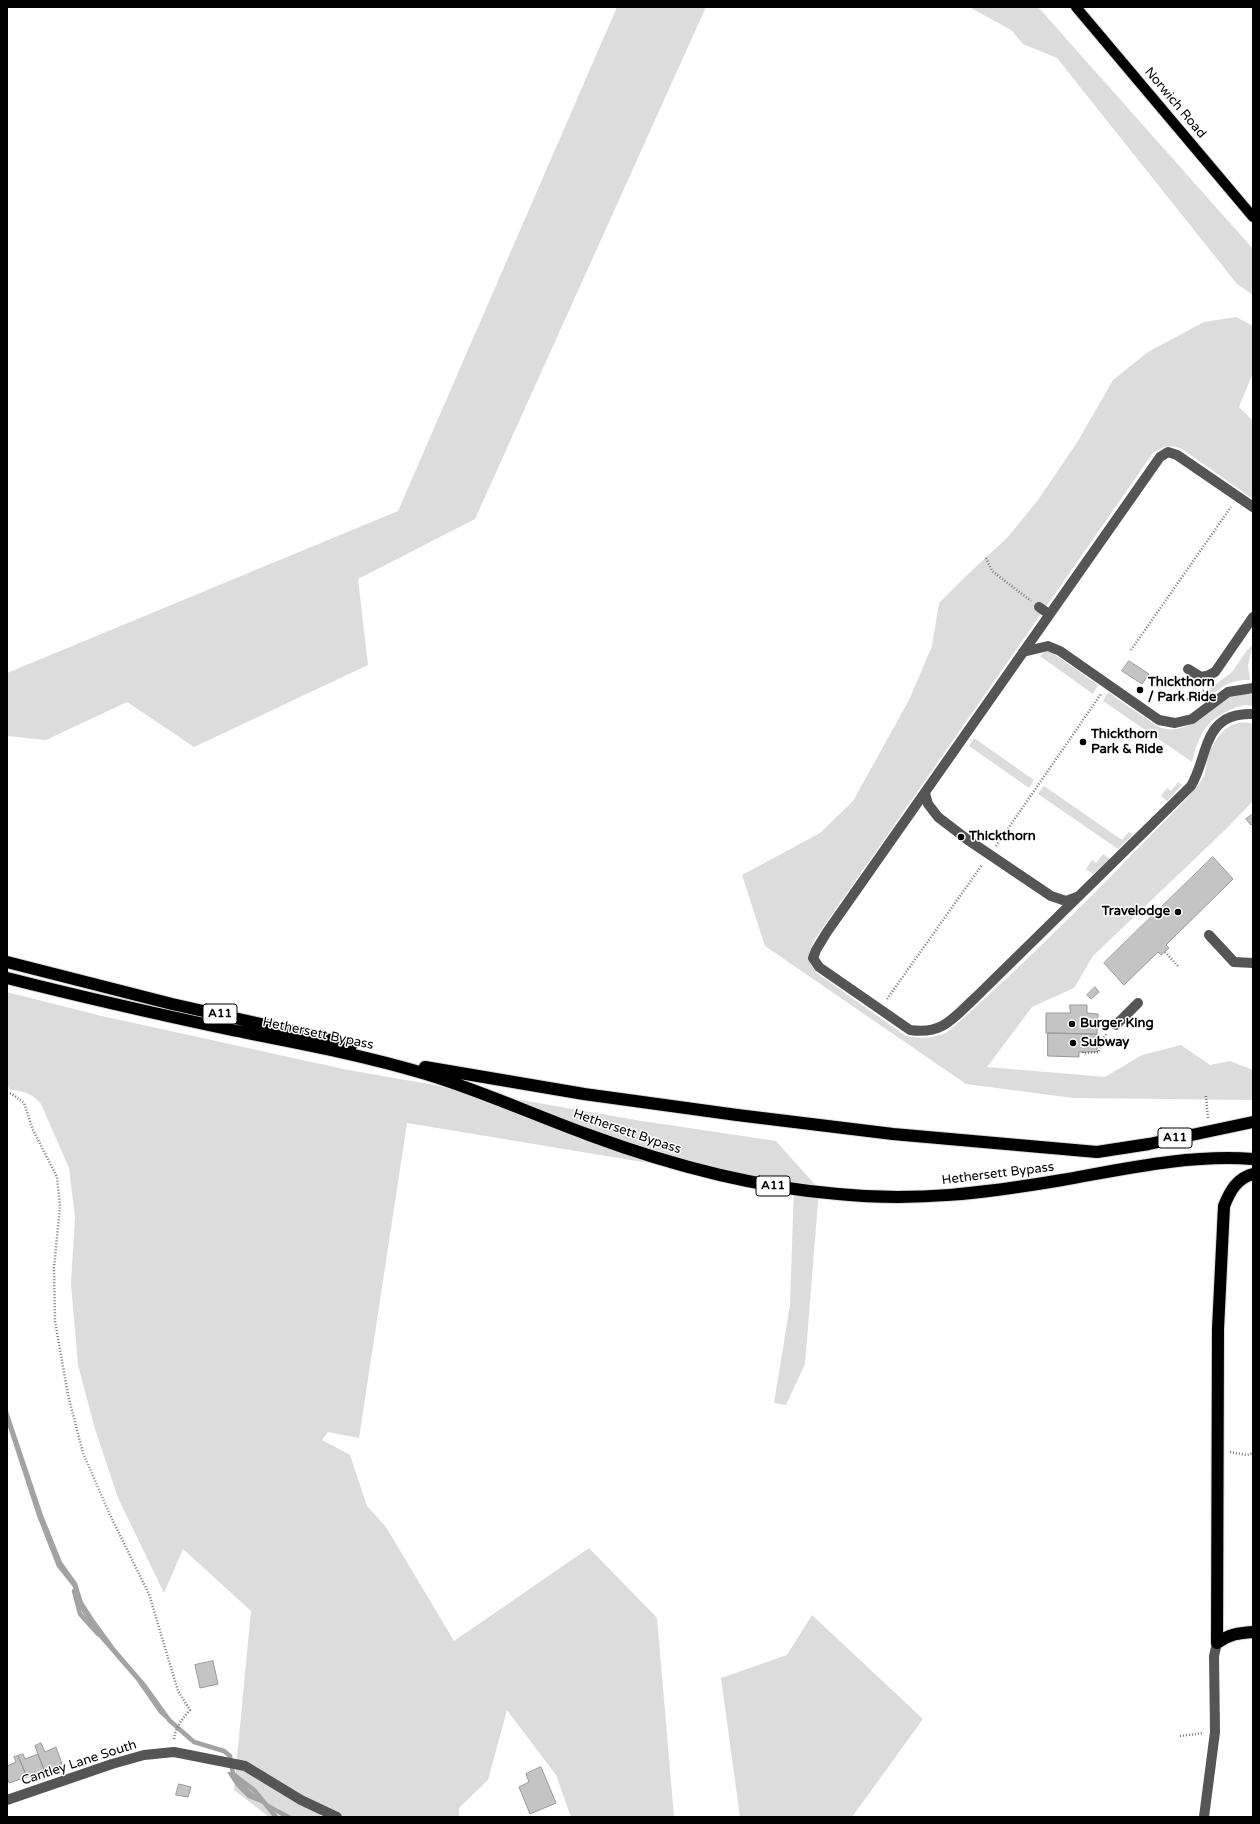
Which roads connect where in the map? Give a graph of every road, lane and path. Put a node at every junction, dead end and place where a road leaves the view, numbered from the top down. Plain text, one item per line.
1 (1076, 7) edge
2 (1253, 217) edge
3 (1238, 497) junction
4 (1253, 507) edge
5 (986, 558) dead end
6 (1039, 607) joint
7 (1049, 614) junction
8 (1253, 617) edge
9 (1131, 650) dead end
10 (1023, 652) junction
11 (1188, 669) dead end
12 (1108, 684) junction
13 (1253, 688) edge
14 (1253, 714) edge
15 (925, 793) junction
16 (990, 854) junction
17 (1079, 896) junction
18 (1209, 936) dead end
19 (1165, 952) dead end
20 (7, 962) edge
21 (1253, 963) edge
22 (1178, 966) dead end
23 (7, 978) edge
24 (889, 998) dead end
25 (1138, 1003) dead end
26 (1116, 1025) joint
27 (1083, 1052) dead end
28 (7, 1093) edge
29 (1206, 1096) dead end
30 (1253, 1122) edge
31 (1208, 1123) dead end
32 (1253, 1159) edge
33 (1253, 1174) edge
34 (1218, 1451) junction
35 (1253, 1453) edge
36 (1253, 1632) edge
37 (1217, 1643) junction
38 (1214, 1732) junction
39 (174, 1735) dead end
40 (1180, 1736) dead end
41 (7, 1800) edge
42 (337, 1817) edge
43 (1204, 1817) edge

1 - 2 main road, Norwich Road
3 - 4 street
3 - 7 street
3 - 9 path
5 - 6 path
6 - 7 street
7 - 10 street
8 - 11 street
10 - 12 street
10 - 15 street
12 - 13 street
12 - 16 path
14 - 17 street
15 - 16 street
15 - 17 street
16 - 17 street
16 - 24 path
18 - 21 street
19 - 22 path
20 - 30 highway, Hethersett Bypass / A11
23 - 32 highway, Hethersett Bypass / A11
25 - 26 street
26 - 27 path
28 - 39 path
29 - 31 path
33 - 34 highway
34 - 35 path
34 - 37 highway
36 - 37 highway
37 - 38 street
38 - 40 path
38 - 43 street
41 - 42 street, Cantley Lane South

